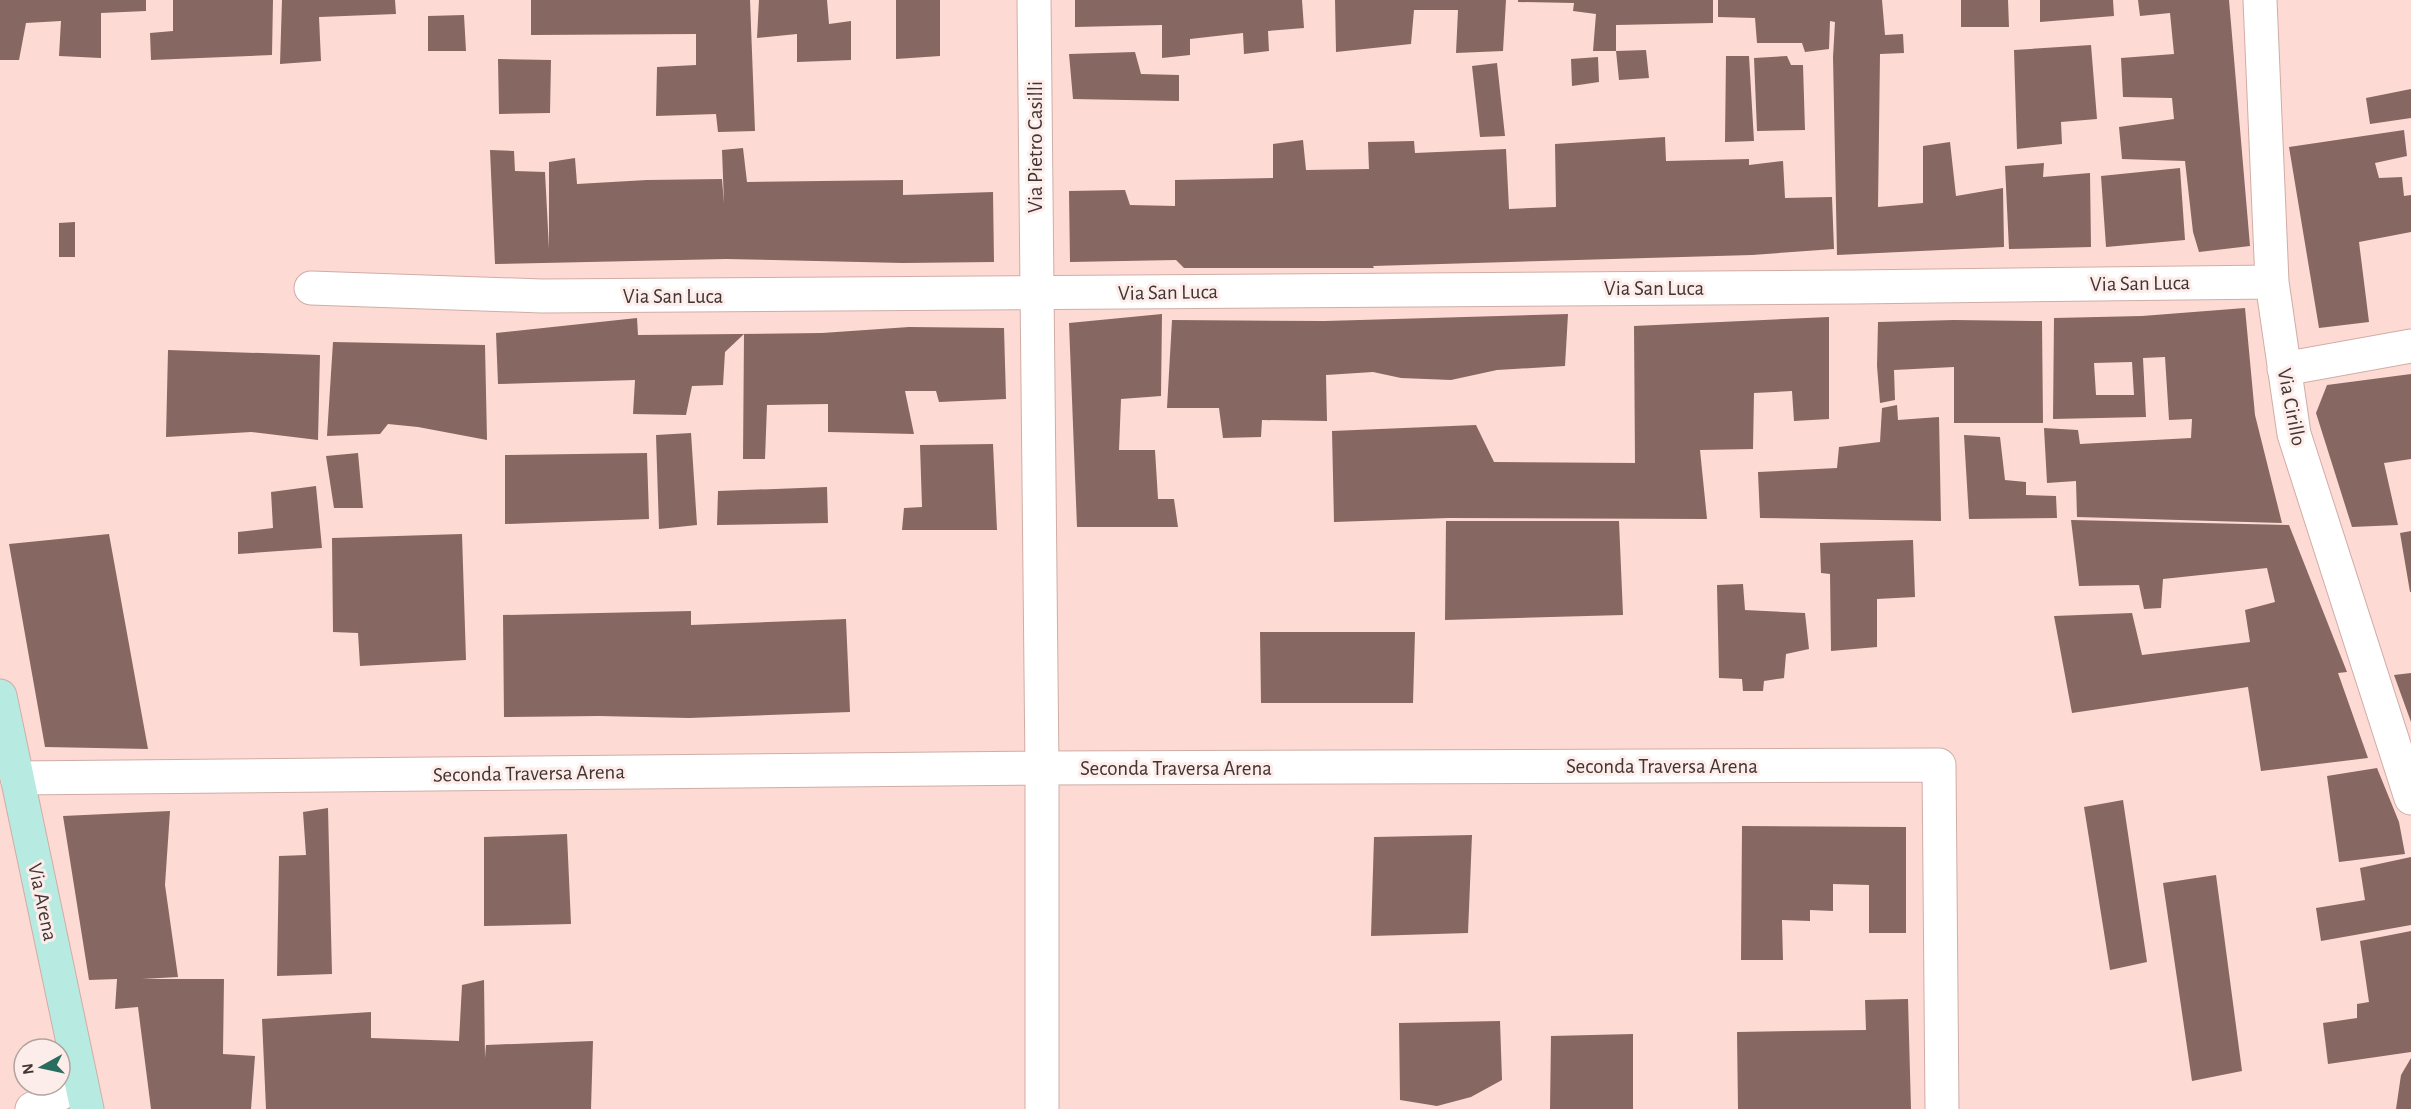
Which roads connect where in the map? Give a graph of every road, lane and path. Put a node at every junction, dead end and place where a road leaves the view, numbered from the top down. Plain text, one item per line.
1 (1034, 0) edge
2 (2260, 0) edge
3 (2272, 282) junction
4 (311, 288) dead end
5 (1036, 294) junction
6 (2411, 346) edge
7 (2284, 369) junction
8 (0, 696) edge
9 (1042, 768) junction
10 (16, 778) junction
11 (2411, 798) edge
12 (84, 1095) edge
13 (32, 1109) edge
14 (1042, 1109) edge
15 (1942, 1109) edge

1 - 5 street, Via Pietro Casilli
2 - 3 street, Via Cirillo
3 - 5 street, Via San Luca
3 - 7 street, Via Cirillo
4 - 5 street, Via San Luca
5 - 9 street
6 - 7 street
7 - 11 street, Via Cirillo
8 - 10 street, Via Arena
9 - 10 street, Seconda Traversa Arena
9 - 14 street
9 - 15 street, Seconda Traversa Arena
10 - 12 street, Via Arena
12 - 13 street

